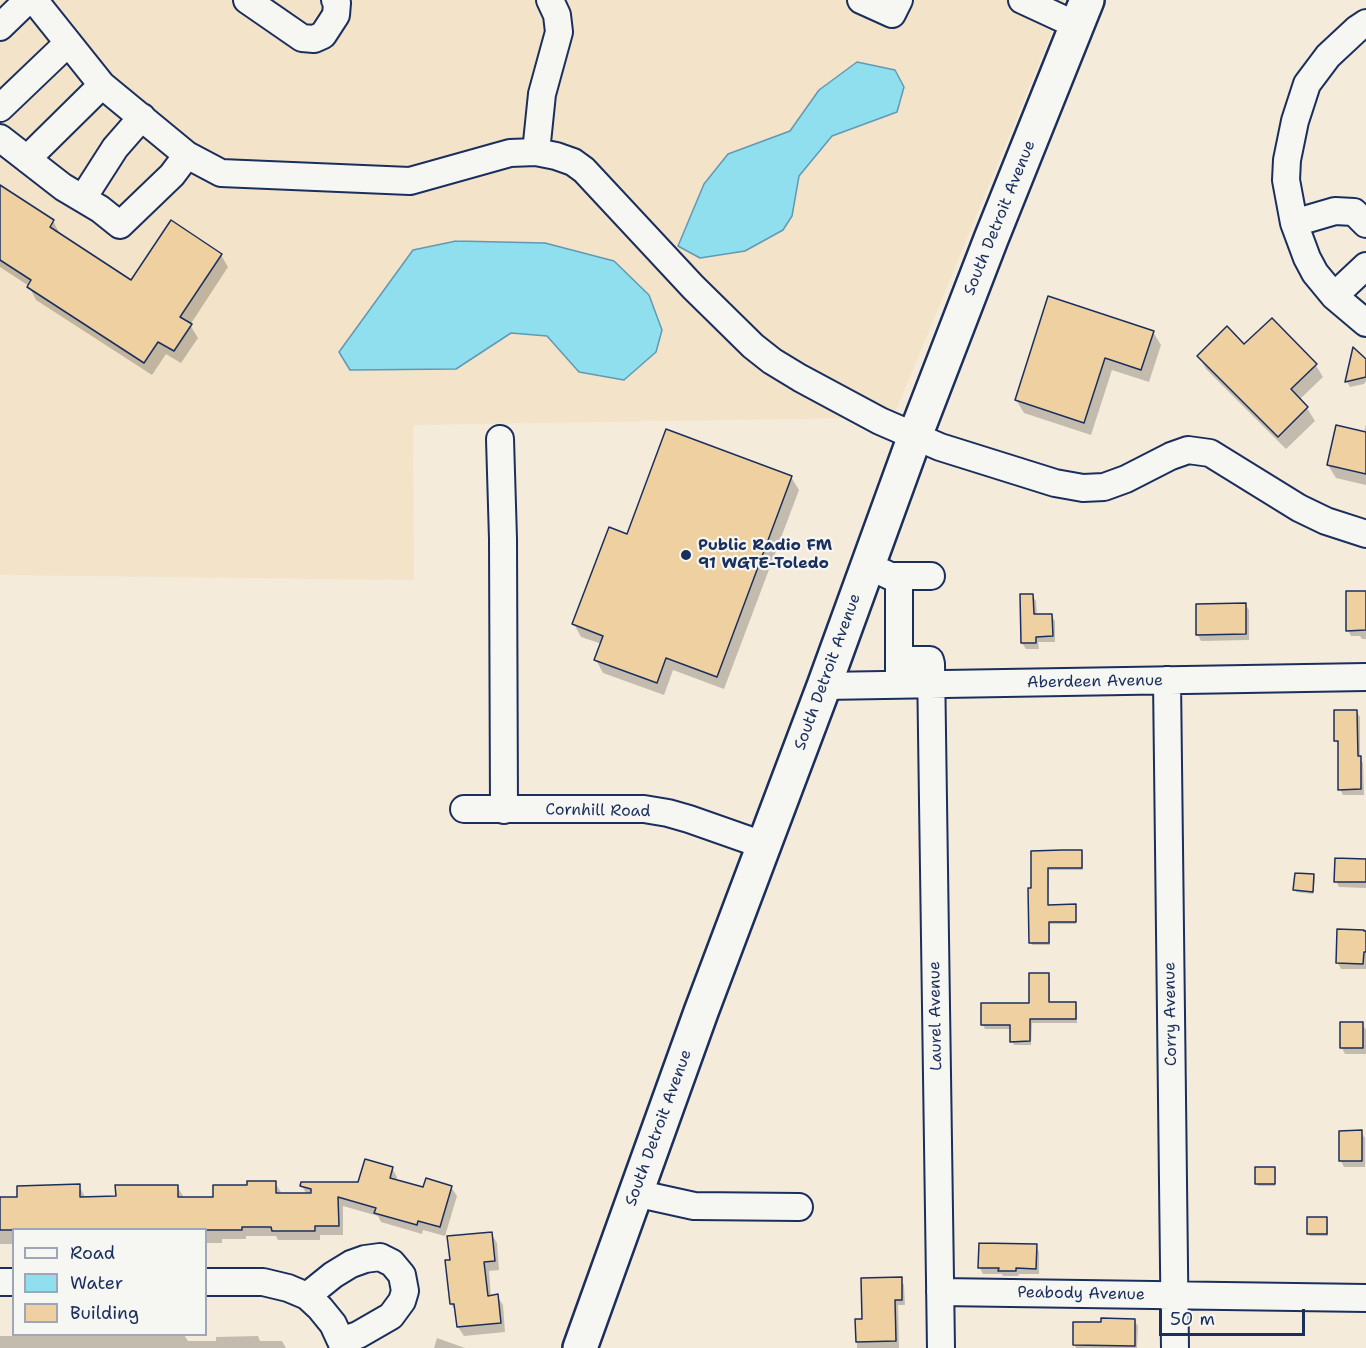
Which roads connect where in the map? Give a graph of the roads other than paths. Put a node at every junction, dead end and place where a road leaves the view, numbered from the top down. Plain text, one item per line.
1 (28, 0) edge
2 (34, 0) edge
3 (247, 0) edge
4 (336, 0) edge
5 (550, 0) edge
6 (861, 0) edge
7 (899, 0) edge
8 (1022, 0) edge
9 (1082, 13) edge
10 (1366, 23) edge
11 (0, 27) edge
12 (68, 43) junction
13 (102, 85) junction
14 (0, 108) edge
15 (142, 117) junction
16 (0, 138) edge
17 (536, 152) junction
18 (187, 155) junction
19 (27, 159) junction
20 (82, 198) junction
21 (1294, 224) junction
22 (1366, 224) edge
23 (1366, 266) edge
24 (1334, 296) junction
25 (1366, 323) edge
26 (915, 436) junction
27 (500, 439) dead end
28 (1366, 534) edge
29 (868, 566) junction
30 (931, 576) dead end
31 (899, 577) junction
32 (898, 672) junction
33 (1366, 677) edge
34 (1167, 680) junction
35 (932, 684) junction
36 (824, 686) junction
37 (464, 809) dead end
38 (504, 810) junction
39 (763, 845) junction
40 (634, 1193) junction
41 (799, 1207) dead end
42 (207, 1282) edge
43 (297, 1292) junction
44 (940, 1292) junction
45 (1174, 1296) junction
46 (1366, 1298) edge
47 (342, 1343) edge
48 (580, 1348) edge
49 (941, 1348) edge
50 (1175, 1348) edge

1 - 11 street
2 - 12 street
3 - 4 street
5 - 17 street
6 - 7 street
8 - 9 street
9 - 26 main road, South Detroit Avenue
10 - 21 street
12 - 13 street
12 - 14 street
13 - 15 street
13 - 19 street
15 - 18 street
15 - 20 street
16 - 19 street
17 - 18 street
17 - 26 street
18 - 20 street
19 - 20 street
21 - 22 street
21 - 24 street
23 - 24 street
24 - 25 street
26 - 28 street
26 - 29 main road, South Detroit Avenue
27 - 38 street
29 - 31 street
29 - 36 main road, South Detroit Avenue
30 - 31 street
31 - 32 street
32 - 35 street, Aberdeen Avenue
32 - 36 street, Aberdeen Avenue
33 - 34 street, Aberdeen Avenue
34 - 35 street, Aberdeen Avenue
34 - 45 street, Corry Avenue
35 - 44 street, Laurel Avenue
36 - 39 main road, South Detroit Avenue
37 - 38 street, Cornhill Road
38 - 39 street, Cornhill Road
39 - 40 main road, South Detroit Avenue
40 - 41 street
40 - 48 main road, South Detroit Avenue
42 - 43 street
43 - 47 street
43 - 47 street
44 - 45 street, Peabody Avenue
44 - 49 street, Laurel Avenue
45 - 46 street, Peabody Avenue
45 - 50 street, Corry Avenue

